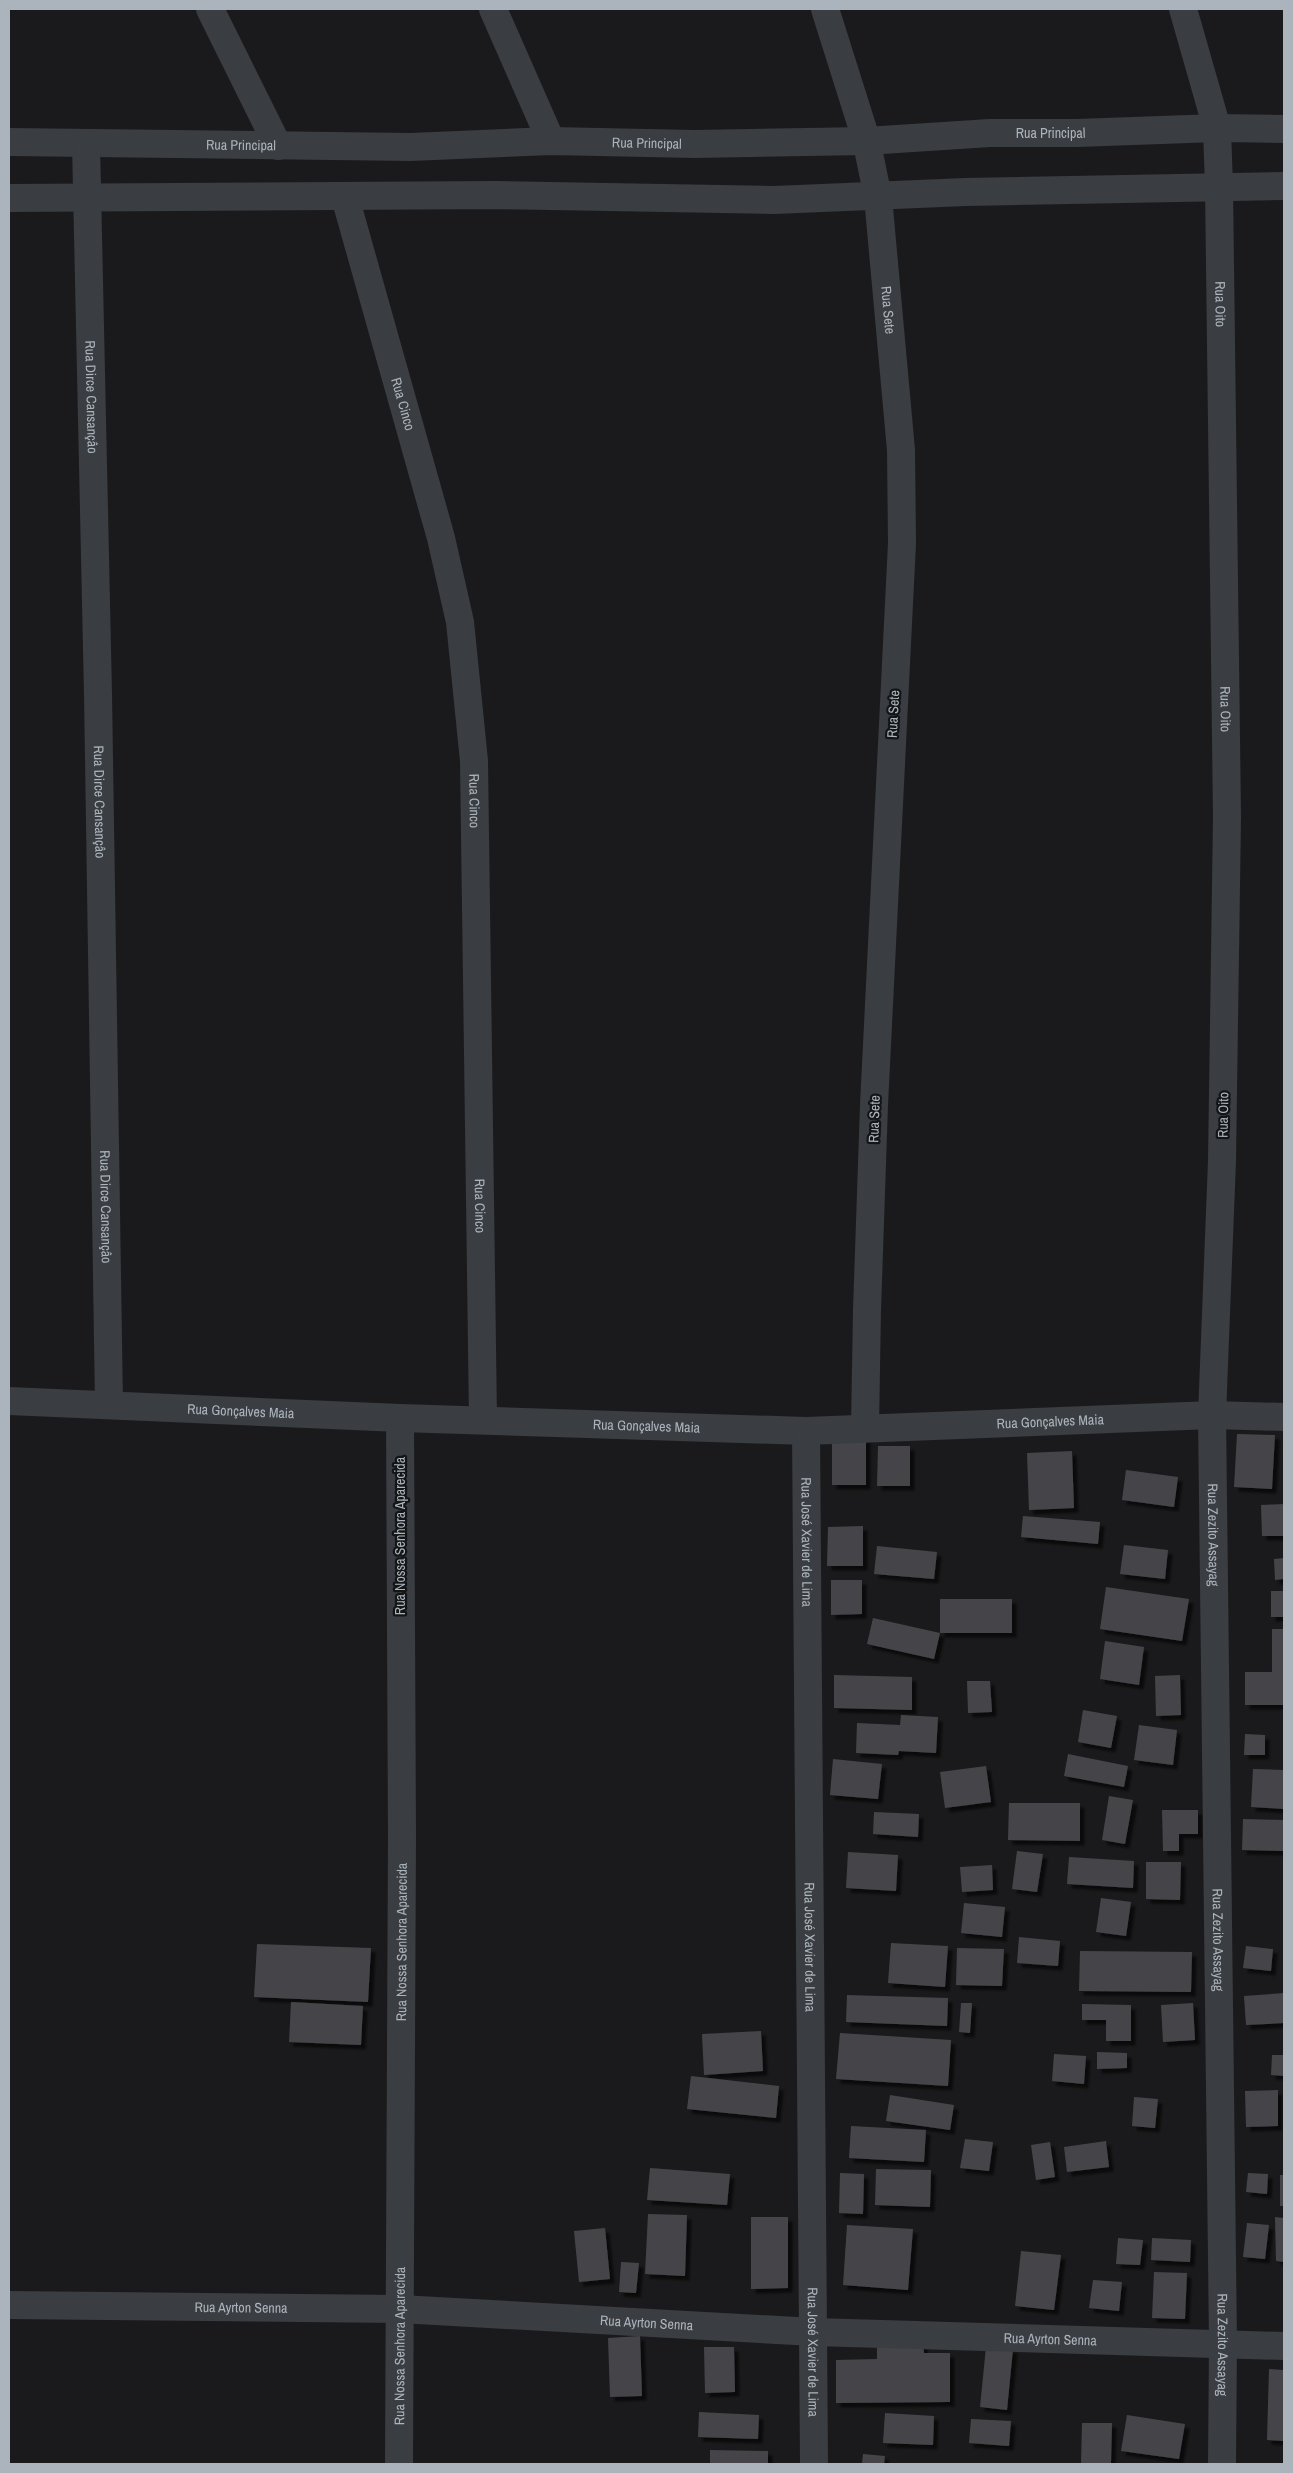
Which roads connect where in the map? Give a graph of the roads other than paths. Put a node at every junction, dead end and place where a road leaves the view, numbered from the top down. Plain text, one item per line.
1 (210, 9) edge
2 (493, 9) edge
3 (825, 9) edge
4 (1183, 9) edge
5 (1217, 128) junction
6 (1284, 128) edge
7 (552, 141) junction
8 (866, 141) junction
9 (9, 142) edge
10 (86, 143) junction
11 (278, 146) junction
12 (1284, 186) edge
13 (1219, 187) junction
14 (88, 197) junction
15 (345, 197) junction
16 (878, 197) junction
17 (9, 198) edge
18 (9, 1401) edge
19 (109, 1405) junction
20 (1212, 1415) junction
21 (1284, 1417) edge
22 (400, 1418) junction
23 (483, 1419) junction
24 (866, 1428) junction
25 (806, 1431) junction
26 (9, 2305) edge
27 (400, 2309) junction
28 (814, 2332) junction
29 (1223, 2343) junction
30 (1284, 2346) edge
31 (399, 2464) edge
32 (814, 2464) edge
33 (1222, 2464) edge

1 - 11 street
2 - 7 street
3 - 8 street, Rua Sete
4 - 5 street, Rua Oito
5 - 6 street, Rua Principal
5 - 8 street, Rua Principal
5 - 13 street, Rua Oito
7 - 8 street, Rua Principal
7 - 11 street, Rua Principal
8 - 16 street, Rua Sete
9 - 10 street, Rua Principal
10 - 11 street, Rua Principal
10 - 14 street, Rua Dirce Cansançâo
12 - 13 street
13 - 16 street
13 - 20 street, Rua Oito
14 - 15 street
14 - 17 street
14 - 19 street, Rua Dirce Cansançâo
15 - 16 street
15 - 23 street, Rua Cinco
16 - 24 street, Rua Sete
18 - 19 street, Rua Gonçalves Maia
19 - 22 street, Rua Gonçalves Maia
20 - 21 street, Rua Gonçalves Maia
20 - 24 street, Rua Gonçalves Maia
20 - 29 street, Rua Zezito Assayag
22 - 23 street, Rua Gonçalves Maia
22 - 27 street, Rua Nossa Senhora Aparecida
23 - 25 street, Rua Gonçalves Maia
24 - 25 street, Rua Gonçalves Maia
25 - 28 street, Rua José Xavier de Lima
26 - 27 street, Rua Ayrton Senna
27 - 28 street, Rua Ayrton Senna
27 - 31 street, Rua Nossa Senhora Aparecida
28 - 29 street, Rua Ayrton Senna
28 - 32 street, Rua José Xavier de Lima
29 - 30 street, Rua Ayrton Senna
29 - 33 street, Rua Zezito Assayag

